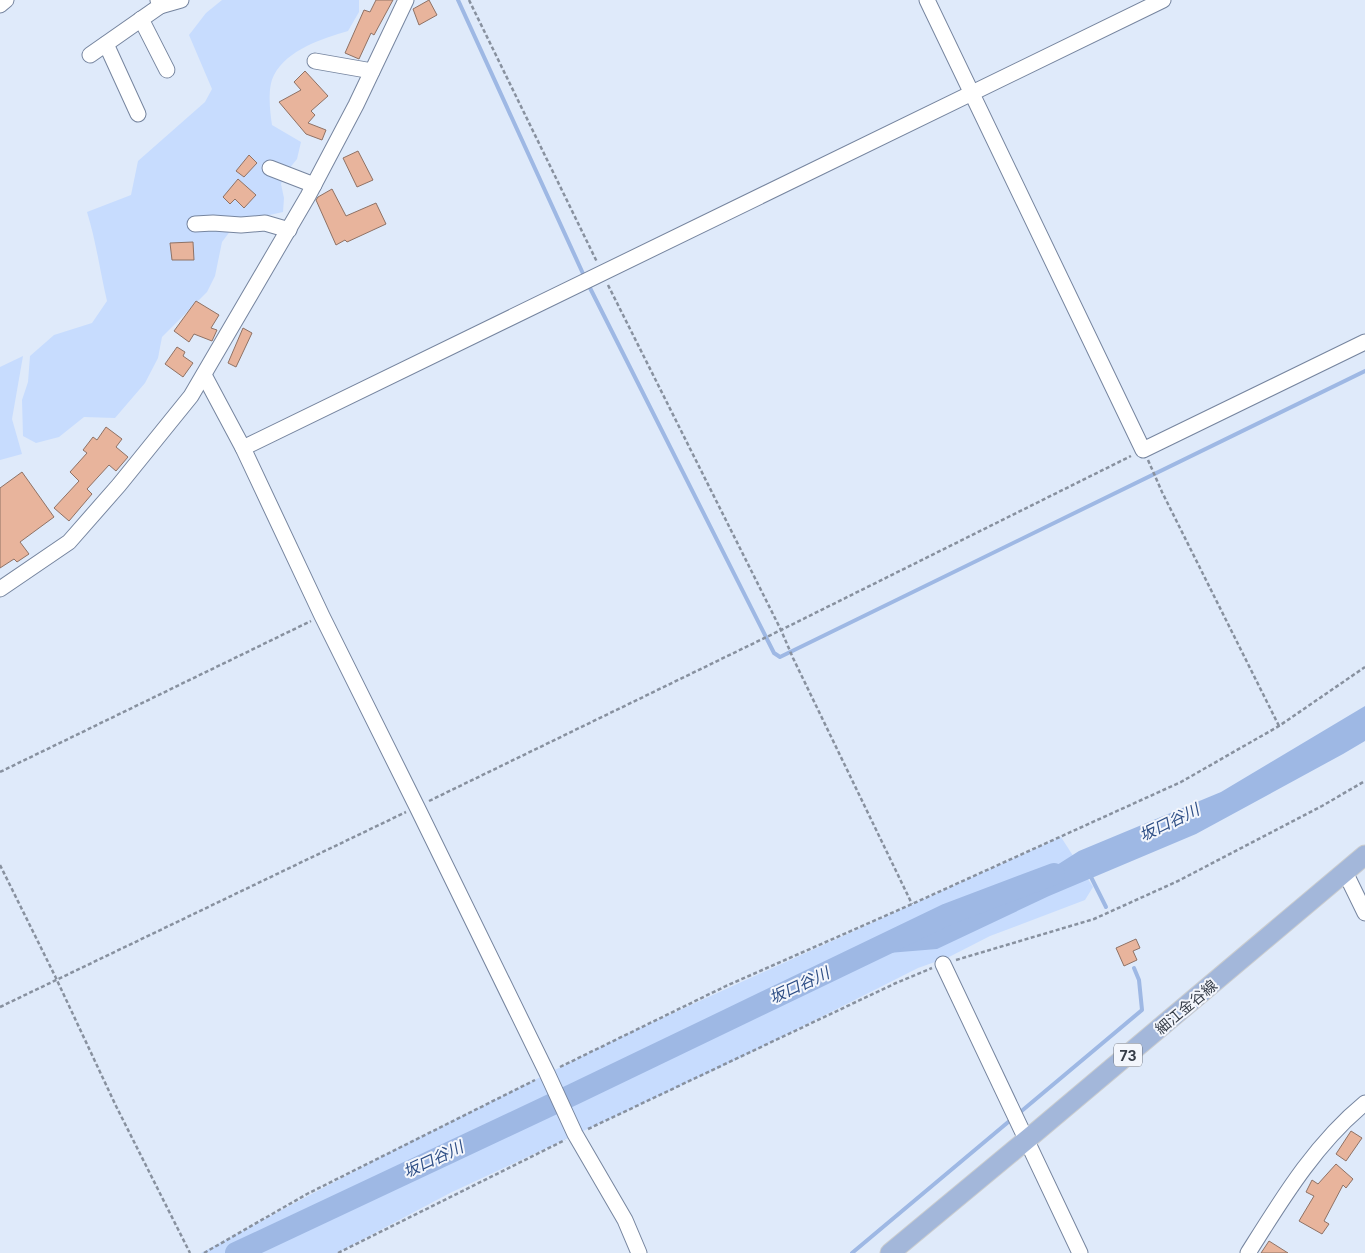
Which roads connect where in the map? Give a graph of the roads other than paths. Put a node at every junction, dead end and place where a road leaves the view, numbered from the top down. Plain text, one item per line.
1 (6, 0) edge
2 (181, 0) edge
3 (406, 0) edge
4 (927, 0) edge
5 (1163, 0) edge
6 (159, 3) edge
7 (0, 5) edge
8 (141, 19) junction
9 (106, 44) junction
10 (90, 55) dead end
11 (315, 61) dead end
12 (167, 70) dead end
13 (372, 70) junction
14 (971, 92) junction
15 (138, 114) dead end
16 (270, 168) dead end
17 (314, 185) junction
18 (195, 224) dead end
19 (289, 230) junction
20 (1365, 342) edge
21 (204, 376) junction
22 (243, 448) junction
23 (0, 589) edge
24 (1365, 855) edge
25 (1345, 872) junction
26 (1365, 913) edge
27 (943, 964) road end
28 (1365, 1103) edge
29 (1027, 1140) junction
30 (639, 1253) edge
31 (890, 1253) edge
32 (1080, 1253) edge
33 (1248, 1253) edge

1 - 7 street
2 - 6 street
3 - 13 street
4 - 14 street
5 - 14 street
6 - 8 street
8 - 9 street
8 - 12 street
9 - 10 street
9 - 15 street
11 - 13 street
13 - 17 street
14 - 20 street
14 - 22 street
16 - 17 street
17 - 19 street
18 - 19 street
19 - 21 street
21 - 22 street
21 - 23 street
22 - 30 street
24 - 25 main road, 細江金谷線 / 73
25 - 26 street
25 - 29 main road, 細江金谷線 / 73
27 - 29 street
28 - 33 street
29 - 31 main road, 細江金谷線 / 73
29 - 32 street

